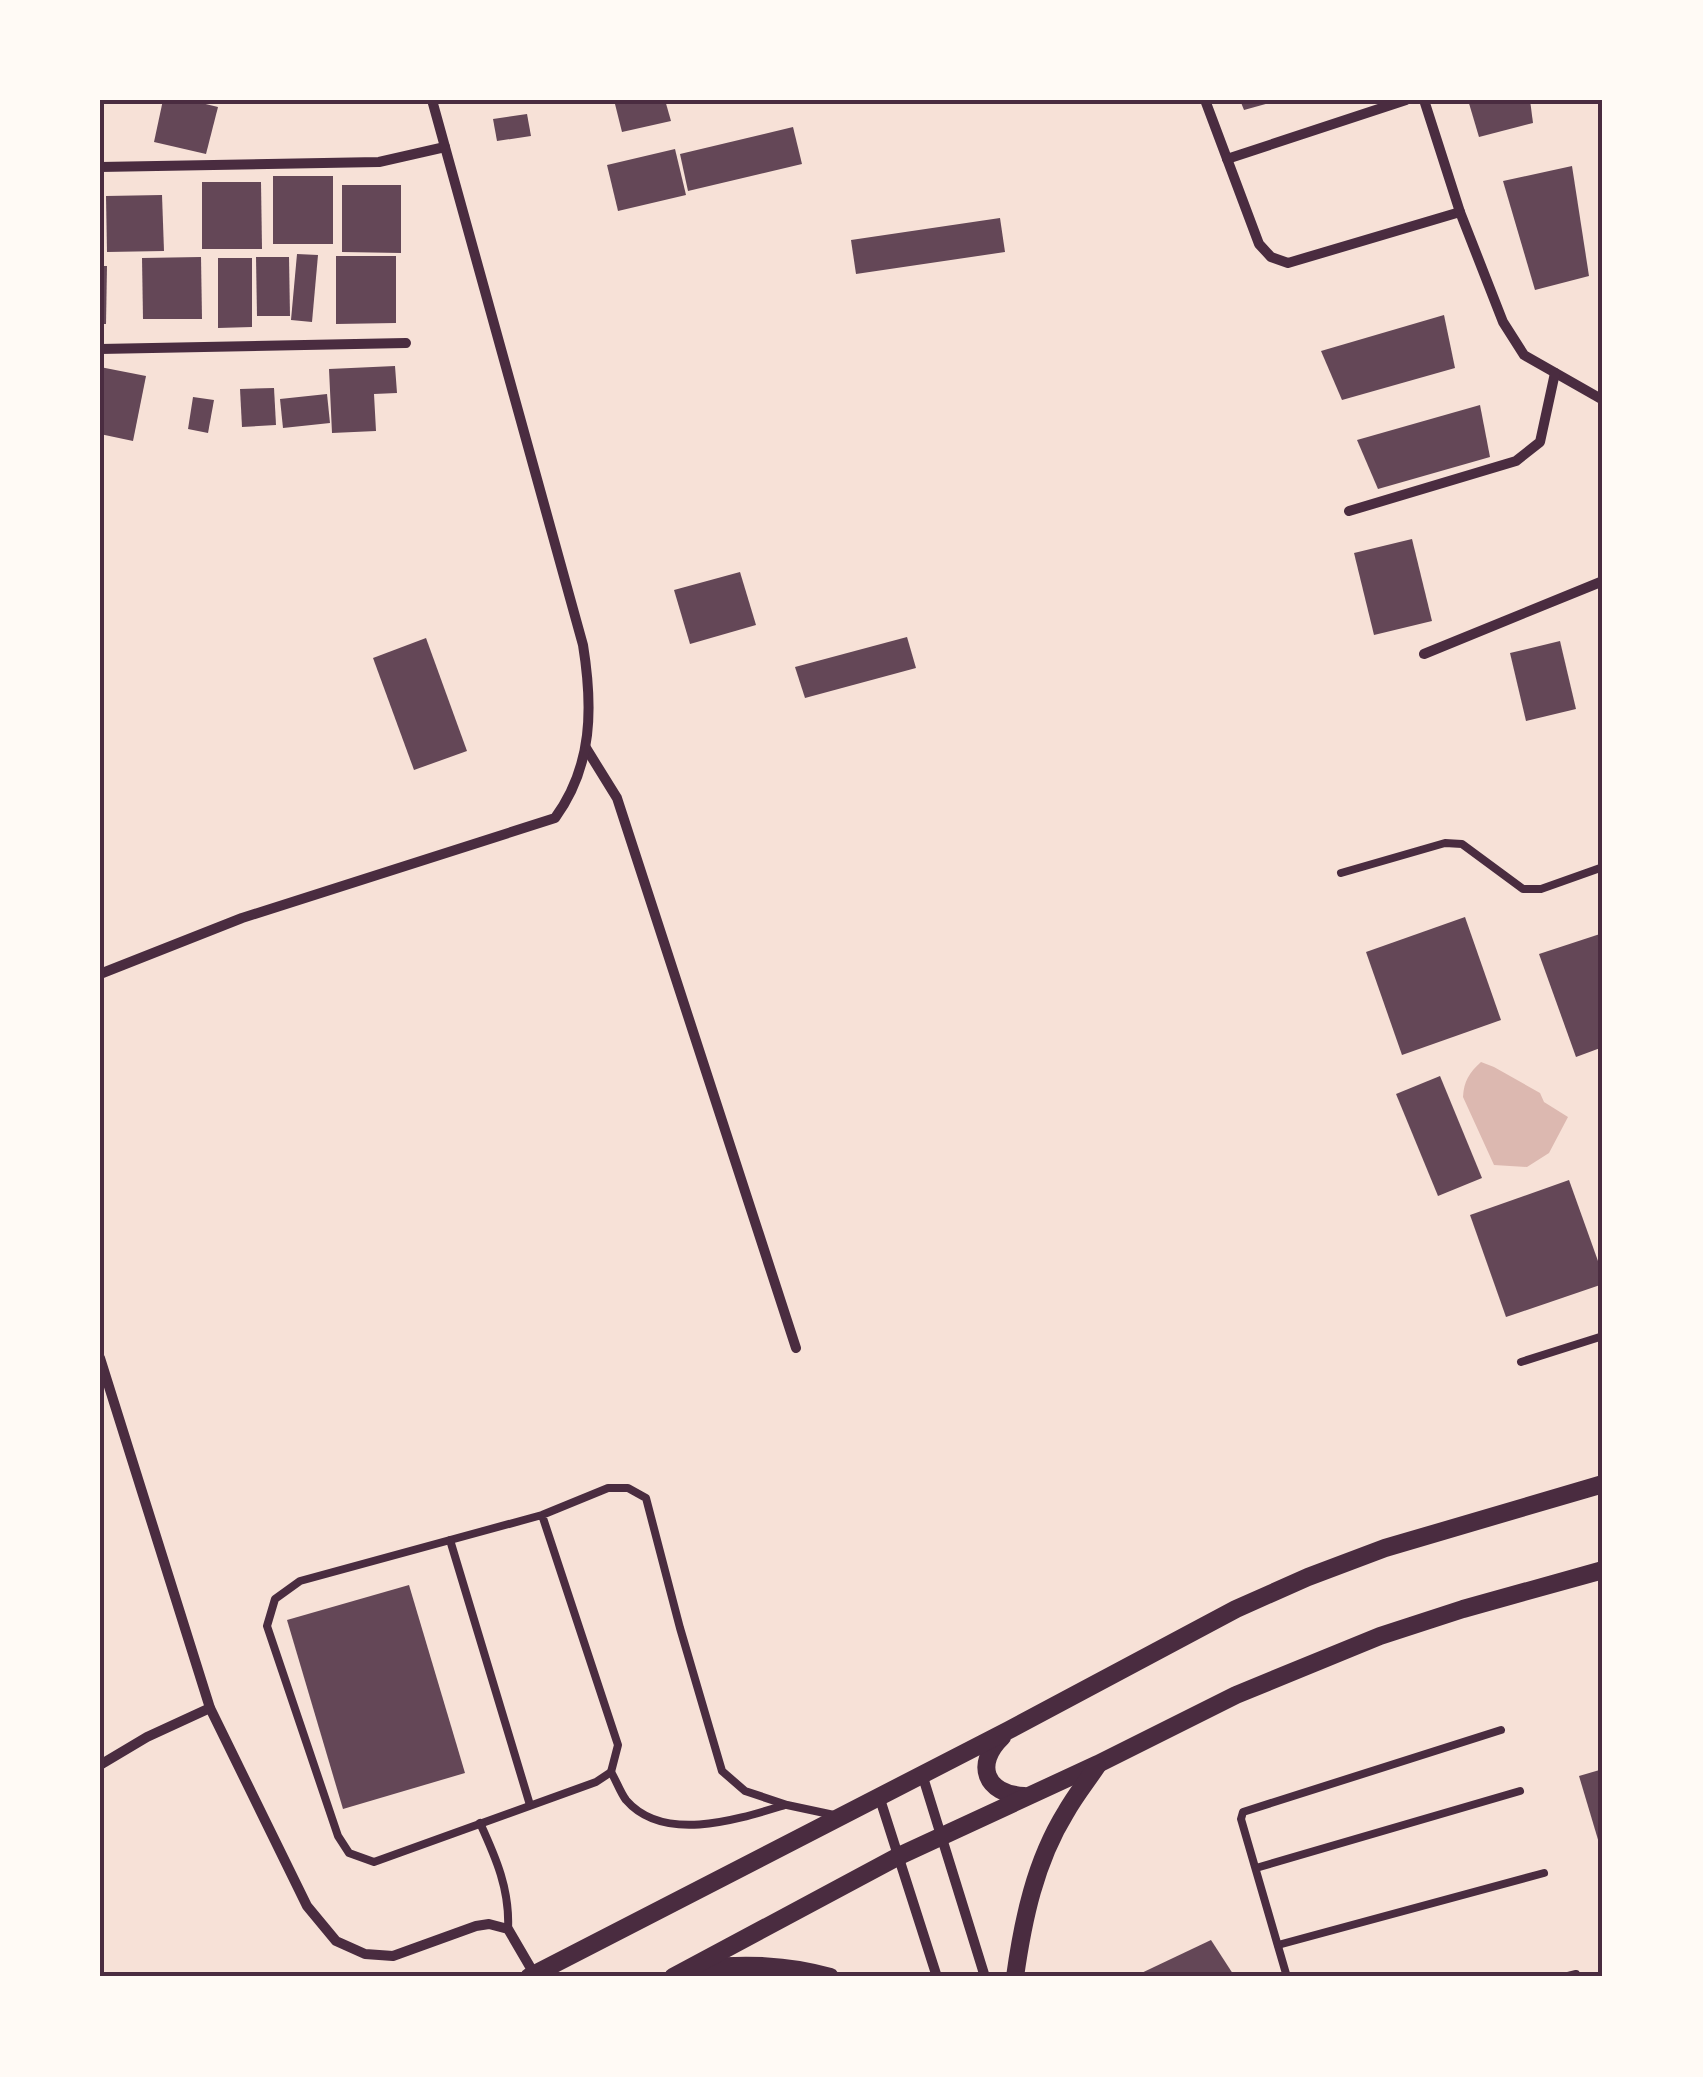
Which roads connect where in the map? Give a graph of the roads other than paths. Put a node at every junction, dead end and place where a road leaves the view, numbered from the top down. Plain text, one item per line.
1 (432, 100) edge
2 (1205, 100) edge
3 (1406, 100) edge
4 (1424, 100) edge
5 (445, 147) junction
6 (1227, 159) junction
7 (100, 167) edge
8 (1460, 212) junction
9 (406, 343) dead end
10 (100, 349) edge
11 (1554, 373) junction
12 (1603, 400) edge
13 (1349, 512) dead end
14 (1603, 581) edge
15 (1424, 654) dead end
16 (586, 748) junction
17 (1603, 868) edge
18 (1341, 873) dead end
19 (100, 974) edge
20 (1603, 1336) edge
21 (796, 1348) dead end
22 (100, 1358) edge
23 (1521, 1362) dead end
24 (1603, 1484) edge
25 (542, 1515) junction
26 (450, 1540) junction
27 (1603, 1570) edge
28 (210, 1708) junction
29 (1010, 1730) junction
30 (1501, 1730) dead end
31 (1098, 1764) junction
32 (100, 1765) edge
33 (611, 1772) junction
34 (922, 1774) junction
35 (1520, 1791) dead end
36 (878, 1795) junction
37 (1026, 1796) junction
38 (787, 1804) junction
39 (530, 1805) junction
40 (838, 1816) junction
41 (480, 1823) junction
42 (941, 1838) junction
43 (900, 1856) junction
44 (1256, 1868) junction
45 (1544, 1873) dead end
46 (508, 1929) junction
47 (1278, 1945) junction
48 (680, 1973) edge
49 (1576, 1974) dead end
50 (533, 1976) edge
51 (830, 1977) edge
52 (937, 1977) edge
53 (986, 1977) edge
54 (1015, 1977) edge
55 (1287, 1977) edge
56 (1564, 1977) edge

1 - 5 street
2 - 6 street
3 - 6 street
4 - 8 street
5 - 7 street
5 - 16 street
6 - 8 street
8 - 11 street
9 - 10 street
11 - 12 street
11 - 13 street
14 - 15 street
16 - 19 street
16 - 21 street
17 - 18 lane
20 - 23 lane
22 - 28 street
24 - 29 street
25 - 26 lane
25 - 33 lane
25 - 38 lane
26 - 39 lane
26 - 41 lane
27 - 31 street
28 - 32 street
28 - 46 street
29 - 34 street
29 - 37 street
30 - 44 lane
31 - 37 street
31 - 54 street
33 - 38 lane
33 - 39 lane
34 - 36 street
34 - 42 street
35 - 44 lane
36 - 40 street
36 - 43 street
37 - 42 street
38 - 40 lane
39 - 41 lane
40 - 50 street
41 - 46 lane
42 - 43 street
42 - 53 street
43 - 48 street
43 - 52 street
44 - 47 lane
45 - 47 lane
46 - 50 street
47 - 55 lane
48 - 51 street
49 - 56 lane

